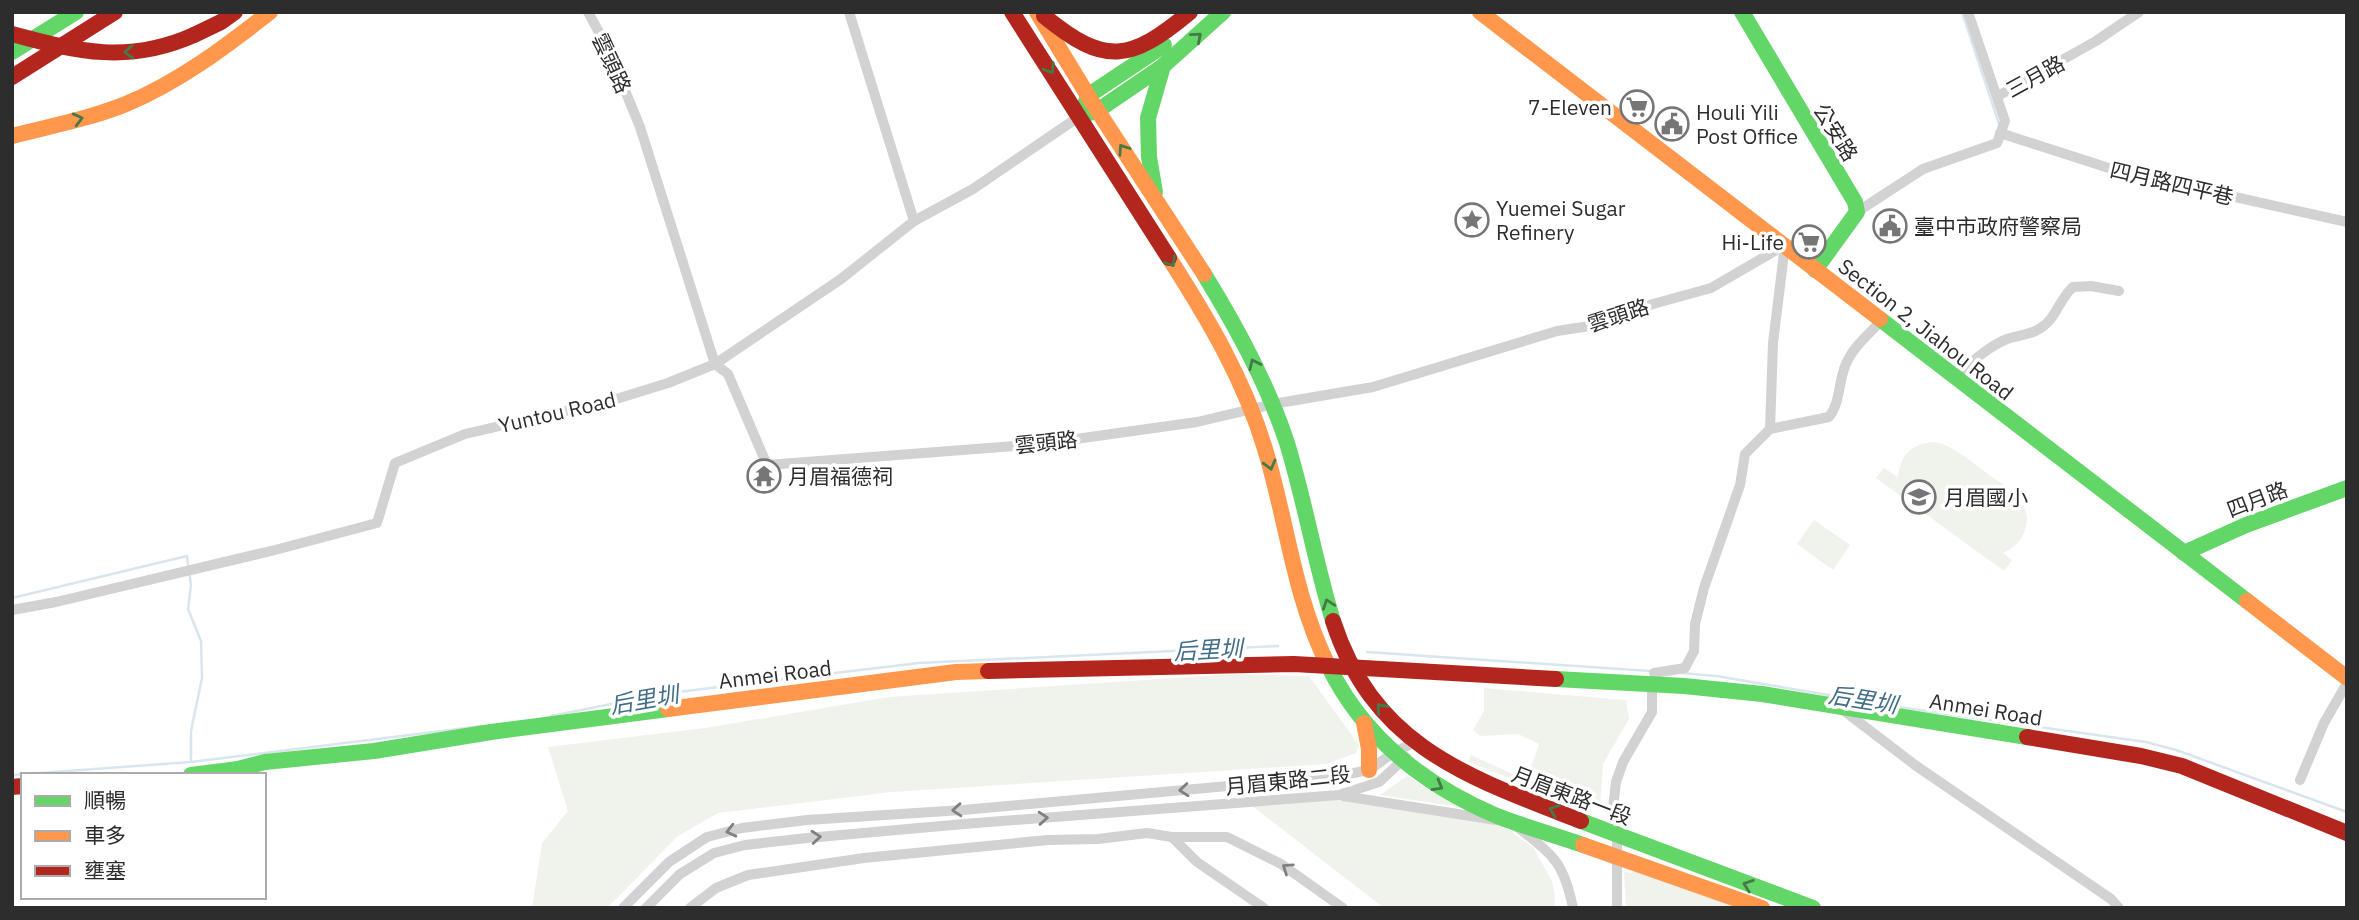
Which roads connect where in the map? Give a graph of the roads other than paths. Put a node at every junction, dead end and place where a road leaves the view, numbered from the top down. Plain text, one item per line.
1 (76, 12) edge
2 (115, 12) edge
3 (235, 12) edge
4 (270, 12) edge
5 (588, 12) edge
6 (849, 12) edge
7 (1012, 12) edge
8 (1038, 12) edge
9 (1189, 12) edge
10 (1202, 12) edge
11 (1223, 12) edge
12 (1480, 12) edge
13 (1742, 12) edge
14 (1968, 12) edge
15 (2140, 12) edge
16 (12, 34) edge
17 (12, 52) edge
18 (1163, 66) junction
19 (12, 77) edge
20 (1089, 95) junction
21 (1998, 96) junction
22 (1097, 111) junction
23 (1080, 116) junction
24 (2000, 133) junction
25 (12, 136) edge
26 (1157, 201) junction
27 (1857, 212) junction
28 (914, 221) junction
29 (2347, 222) edge
30 (1785, 245) junction
31 (1815, 270) junction
32 (2119, 291) dead end
33 (1881, 321) junction
34 (715, 364) junction
35 (1954, 378) junction
36 (1273, 404) junction
37 (1253, 410) junction
38 (1770, 429) junction
39 (2347, 488) edge
40 (2185, 553) junction
41 (12, 610) edge
42 (1326, 666) junction
43 (1354, 667) junction
44 (2347, 678) edge
45 (1653, 679) junction
46 (2347, 684) edge
47 (1839, 706) junction
48 (1364, 723) junction
49 (1415, 742) junction
50 (1398, 757) junction
51 (1368, 770) junction
52 (207, 773) edge
53 (2300, 780) dead end
54 (1339, 795) junction
55 (1511, 822) junction
56 (2347, 833) edge
57 (1618, 835) junction
58 (1172, 837) junction
59 (1618, 856) junction
60 (623, 908) edge
61 (646, 908) edge
62 (691, 908) edge
63 (1264, 908) edge
64 (1343, 908) edge
65 (1573, 908) edge
66 (1617, 908) edge
67 (1762, 908) edge
68 (1812, 908) edge
69 (2119, 908) edge

1 - 17 main road
2 - 19 main road
3 -> 16 main road, bridge
25 -> 4 main road
5 - 34 street, 雲頭路
6 - 28 street
7 -> 23 main road, 月眉東路一段
8 - 9 main road
8 - 20 main road, 月眉東路一段
10 - 20 main road
18 -> 11 main road
12 - 30 main road, Section 2, Jiahou Road
13 - 27 main road, 公安路
14 - 21 street
15 - 21 street, 三月路
18 - 22 main road
18 - 26 main road
20 - 22 main road, 月眉東路一段
20 - 23 main road
21 - 24 street, 三月路
22 - 23 main road
26 -> 22 main road, 月眉東路一段
23 - 28 street, Yuntou Road
23 -> 37 main road, 月眉東路一段
24 - 27 street
24 - 29 street, 四月路四平巷
36 -> 26 main road, 月眉東路一段
27 - 31 main road
28 - 34 street, Yuntou Road
30 - 31 main road, Section 2, Jiahou Road
30 - 36 street, 雲頭路
30 - 38 street
31 - 33 main road, Section 2, Jiahou Road
32 - 35 street
33 - 35 main road, Section 2, Jiahou Road
33 - 38 street
34 - 37 street, 雲頭路
34 - 41 street, Yuntou Road
35 - 40 main road, Section 2, Jiahou Road
36 - 37 street, 雲頭路
43 -> 36 main road, 月眉東路一段
37 -> 42 main road, 月眉東路一段
38 - 45 street
39 - 40 main road, 四月路
40 - 44 main road, Section 2, Jiahou Road
42 - 43 main road, Anmei Road
42 - 48 main road, 月眉東路一段
42 - 52 main road, Anmei Road
43 - 45 main road, Anmei Road
49 -> 43 main road, 月眉東路一段
45 - 47 main road, Anmei Road
45 - 57 street
46 - 53 street
47 - 56 main road, Anmei Road
47 - 69 street
48 - 50 main road, 月眉東路一段
48 - 51 main road
49 - 50 street, 月眉東路二段
57 -> 49 main road, 月眉東路一段
50 - 51 street, 月眉東路二段
50 - 54 street, 月眉東路二段
50 -> 55 main road, 月眉東路一段
51 -> 60 street, 月眉東路二段
54 - 55 street
61 -> 54 street, 月眉東路二段
55 - 59 main road, 月眉東路一段
55 - 65 street
57 - 59 street
68 -> 57 main road, 月眉東路一段
58 - 62 street
58 - 63 street
64 -> 58 street
59 - 66 street
59 - 67 main road, 月眉東路一段

